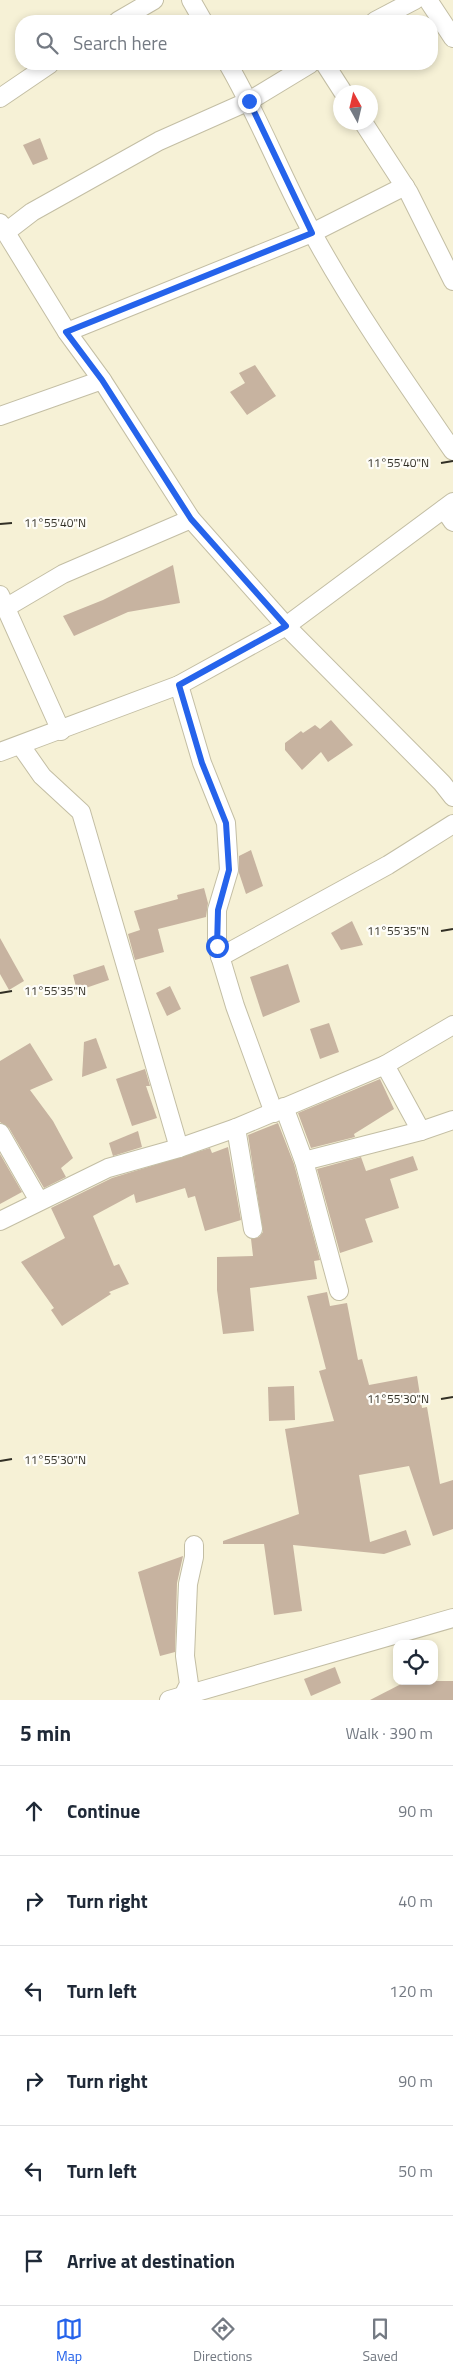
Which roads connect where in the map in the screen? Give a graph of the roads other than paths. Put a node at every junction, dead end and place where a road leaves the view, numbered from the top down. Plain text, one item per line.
1 (153, 0) edge
2 (191, 0) edge
3 (415, 0) edge
4 (428, 0) edge
5 (128, 15) edge
6 (200, 15) edge
7 (386, 15) edge
8 (438, 15) edge
9 (438, 15) edge
10 (453, 38) edge
11 (41, 70) edge
12 (231, 70) edge
13 (300, 70) edge
14 (328, 70) edge
15 (338, 85) edge
16 (0, 98) edge
17 (249, 101) junction
18 (368, 130) edge
19 (405, 186) junction
20 (3, 228) edge
21 (312, 233) junction
22 (453, 281) edge
23 (66, 332) junction
24 (102, 380) junction
25 (0, 416) edge
26 (453, 451) edge
27 (450, 511) edge
28 (191, 519) junction
29 (3, 601) edge
30 (286, 626) junction
31 (179, 685) junction
32 (61, 731) junction
33 (21, 746) junction
34 (0, 752) edge
35 (453, 797) edge
36 (453, 824) edge
37 (220, 957) junction
38 (453, 1025) edge
39 (385, 1065) junction
40 (279, 1110) junction
41 (453, 1120) edge
42 (236, 1128) junction
43 (421, 1131) junction
44 (0, 1133) edge
45 (179, 1148) junction
46 (304, 1161) junction
47 (39, 1201) junction
48 (0, 1221) edge
49 (253, 1229) dead end
50 (339, 1291) dead end
51 (194, 1545) dead end
52 (453, 1618) edge
53 (176, 1698) edge

1 - 5 street
2 - 6 street
3 - 7 street
4 - 8 street
9 - 10 street
11 - 16 street
12 - 17 street
13 - 17 street
14 - 15 street
17 - 20 street
17 - 21 street
18 - 19 street
19 - 21 street
19 - 22 street
20 - 23 street
21 - 23 street
21 - 26 street
23 - 24 street
24 - 25 street
24 - 28 street
27 - 30 street
28 - 29 street
28 - 30 street
29 - 32 street
30 - 31 street
30 - 35 street
31 - 32 street
31 - 37 street
32 - 33 street
33 - 34 street
33 - 45 street
36 - 37 street
37 - 40 street
38 - 39 street
39 - 40 street
39 - 43 street
40 - 42 street
40 - 46 street
41 - 43 street
42 - 45 street
42 - 49 street
43 - 46 street
44 - 47 street
45 - 47 street
46 - 50 street
47 - 48 street
51 - 53 street
52 - 53 street

